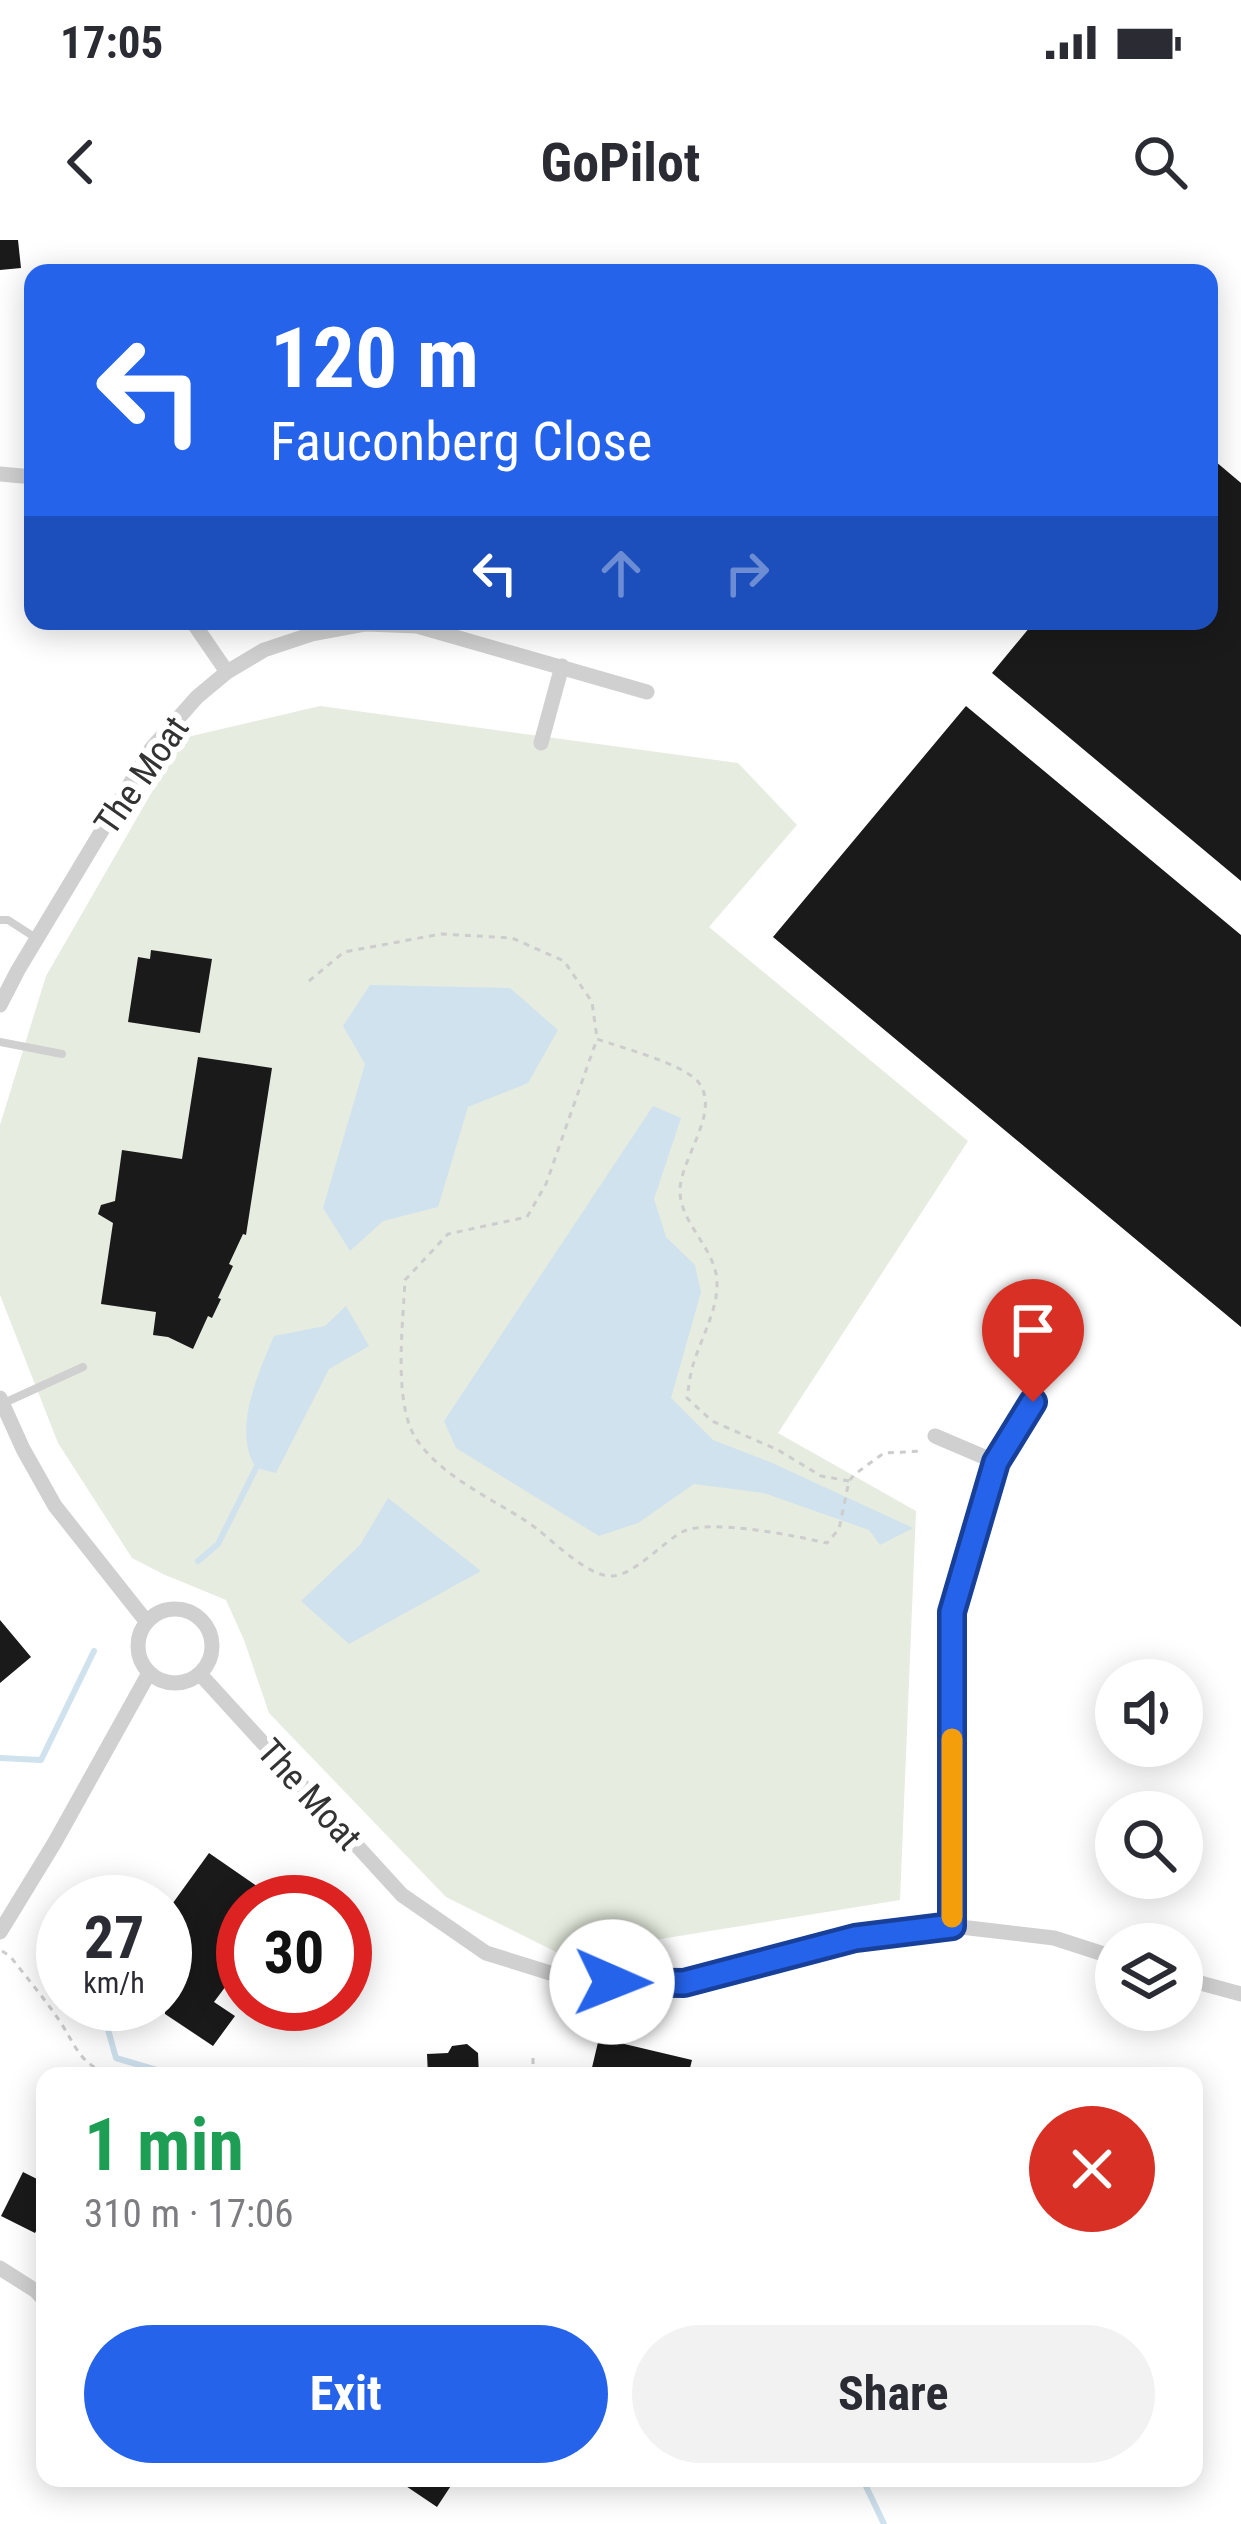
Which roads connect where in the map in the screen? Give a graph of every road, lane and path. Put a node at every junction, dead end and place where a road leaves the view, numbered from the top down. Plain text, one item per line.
1 (198, 630) edge
2 (334, 630) edge
3 (432, 630) edge
4 (562, 666) junction
5 (227, 672) junction
6 (647, 692) dead end
7 (541, 743) dead end
8 (0, 920) edge
9 (37, 939) junction
10 (309, 981) dead end
11 (0, 1005) edge
12 (597, 1040) junction
13 (0, 1042) edge
14 (62, 1054) dead end
15 (83, 1367) dead end
16 (1, 1401) edge
17 (1033, 1402) dead end
18 (935, 1436) joint
19 (996, 1462) junction
20 (849, 1480) junction
21 (146, 1621) junction
22 (149, 1673) junction
23 (200, 1674) junction
24 (952, 1926) junction
25 (0, 1932) edge
26 (1095, 1951) edge
27 (1, 1953) edge
28 (1203, 1984) edge
29 (1241, 1994) edge
30 (533, 2056) dead end
31 (92, 2067) edge
32 (532, 2067) edge
33 (0, 2268) edge
34 (36, 2291) edge

1 - 5 street
2 - 5 street, The Moat
3 - 4 street, The Moat
4 - 6 street, The Moat
4 - 7 street
5 - 9 street, The Moat
8 - 9 lane
9 - 11 street, The Moat
10 - 12 path
12 - 20 path
12 - 20 path
13 - 14 lane
15 - 16 lane
16 - 21 street
17 - 19 street
18 - 19 street
18 - 20 path
19 - 24 street
21 - 22 street
21 - 23 street
22 - 23 street
22 - 25 street
23 - 24 street, The Moat
24 - 26 street, The Moat
27 - 31 path
28 - 29 street
30 - 32 path
33 - 34 street

